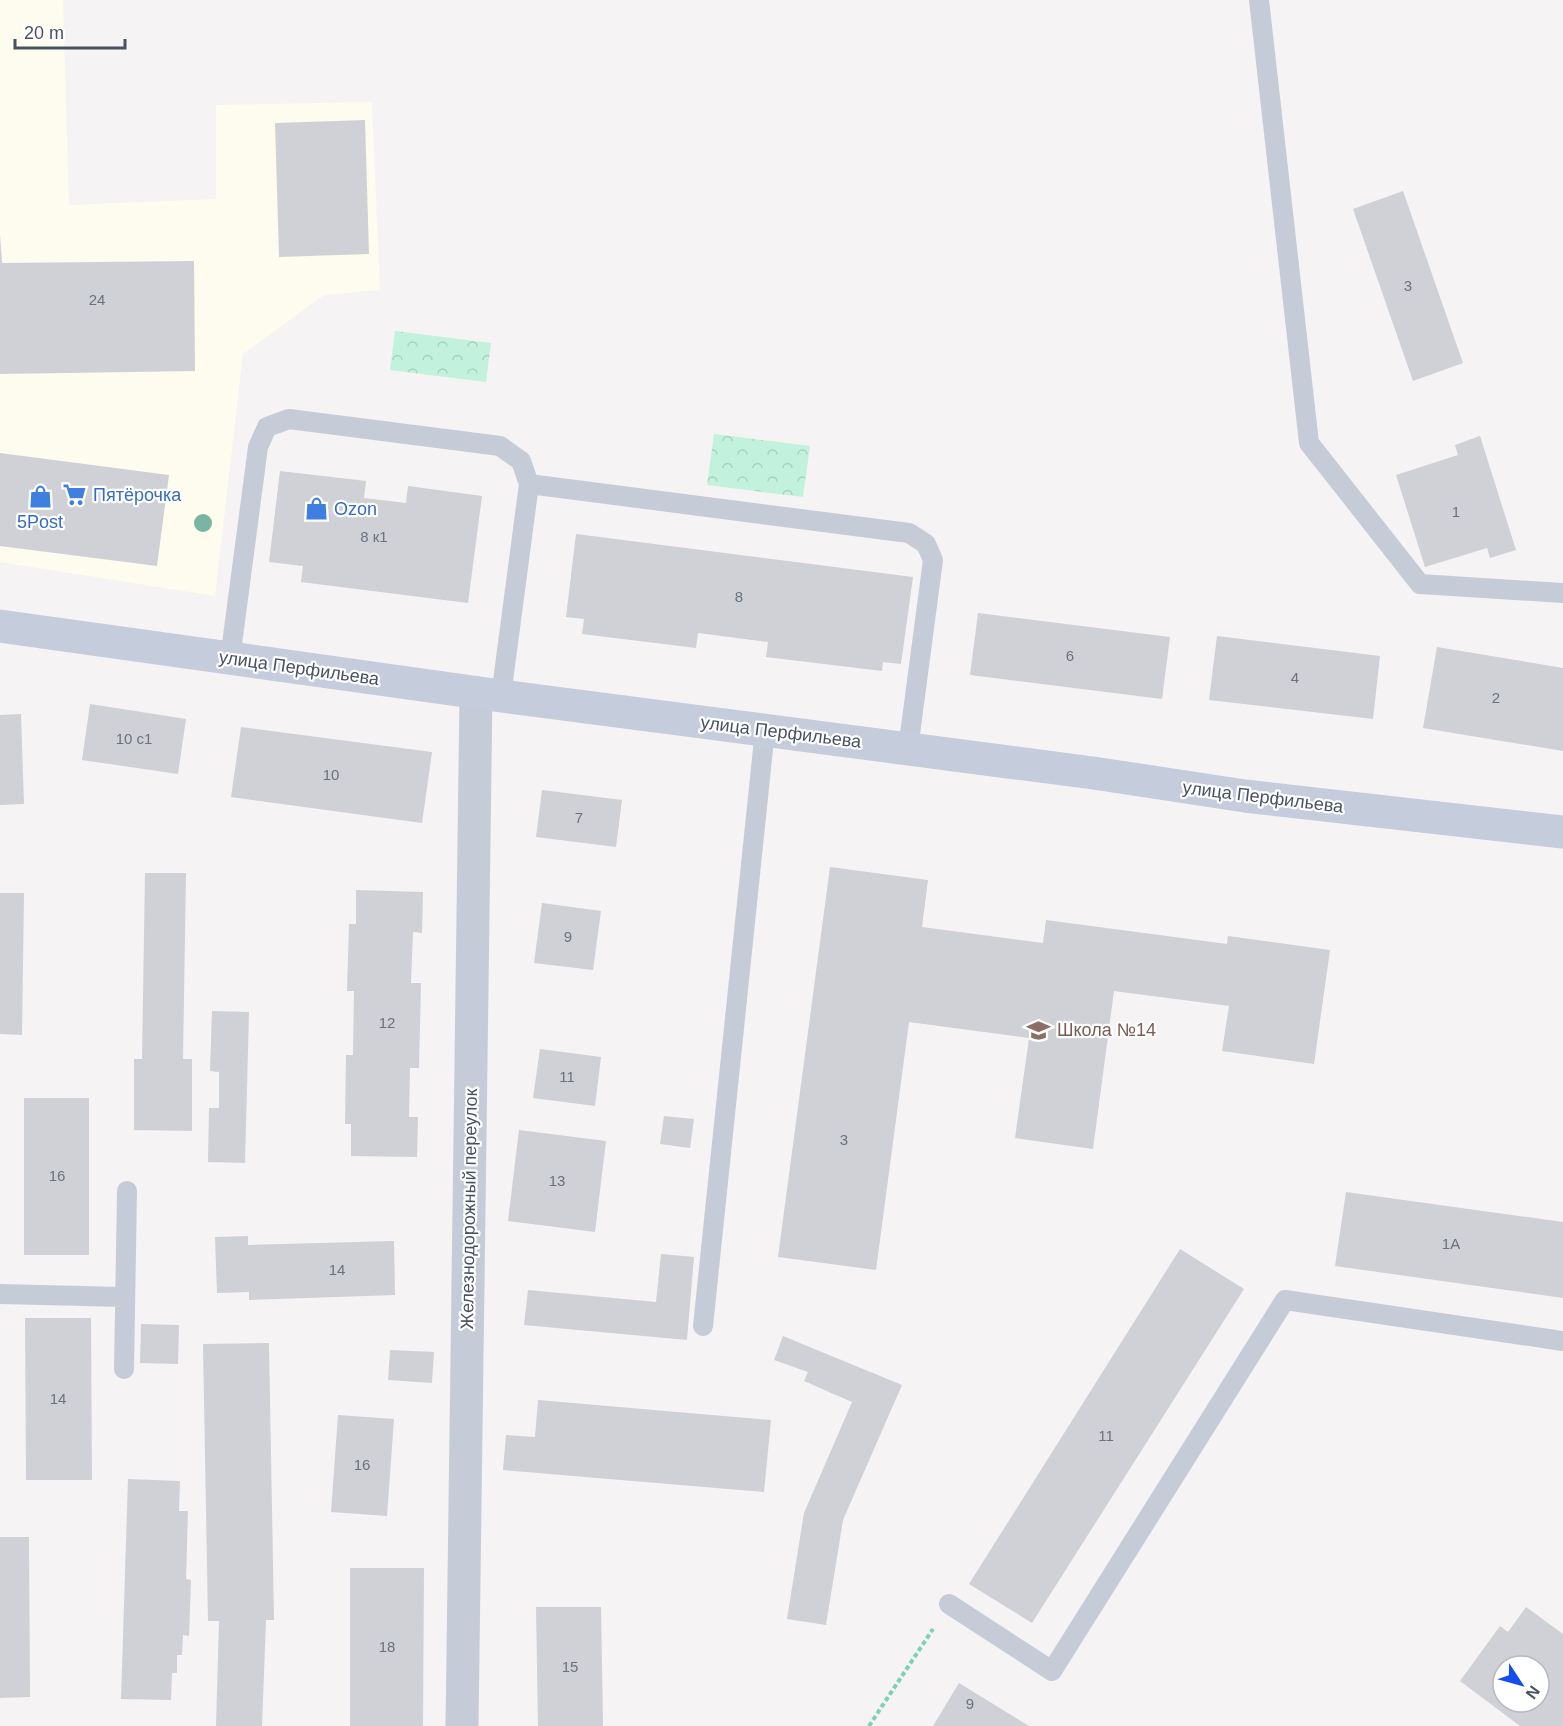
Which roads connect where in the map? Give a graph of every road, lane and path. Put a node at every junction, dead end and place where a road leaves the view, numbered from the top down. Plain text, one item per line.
1 (1259, 0) edge
2 (529, 484) junction
3 (1563, 593) edge
4 (0, 626) edge
5 (231, 658) junction
6 (489, 694) junction
7 (765, 730) junction
8 (908, 749) junction
9 (1563, 832) edge
10 (127, 1191) dead end
11 (0, 1294) edge
12 (125, 1297) junction
13 (703, 1326) dead end
14 (1563, 1341) edge
15 (124, 1369) dead end
16 (949, 1604) joint
17 (462, 1726) edge
18 (869, 1726) edge

1 - 3 lane
2 - 5 lane
2 - 6 lane
2 - 8 lane
4 - 5 main road, улица Перфильева
5 - 6 main road, улица Перфильева
6 - 7 main road, улица Перфильева
6 - 17 street, Железнодорожный переулок
7 - 8 main road, улица Перфильева
7 - 13 lane
8 - 9 main road, улица Перфильева
10 - 12 lane
11 - 12 lane
12 - 15 lane
14 - 16 lane
16 - 18 path

